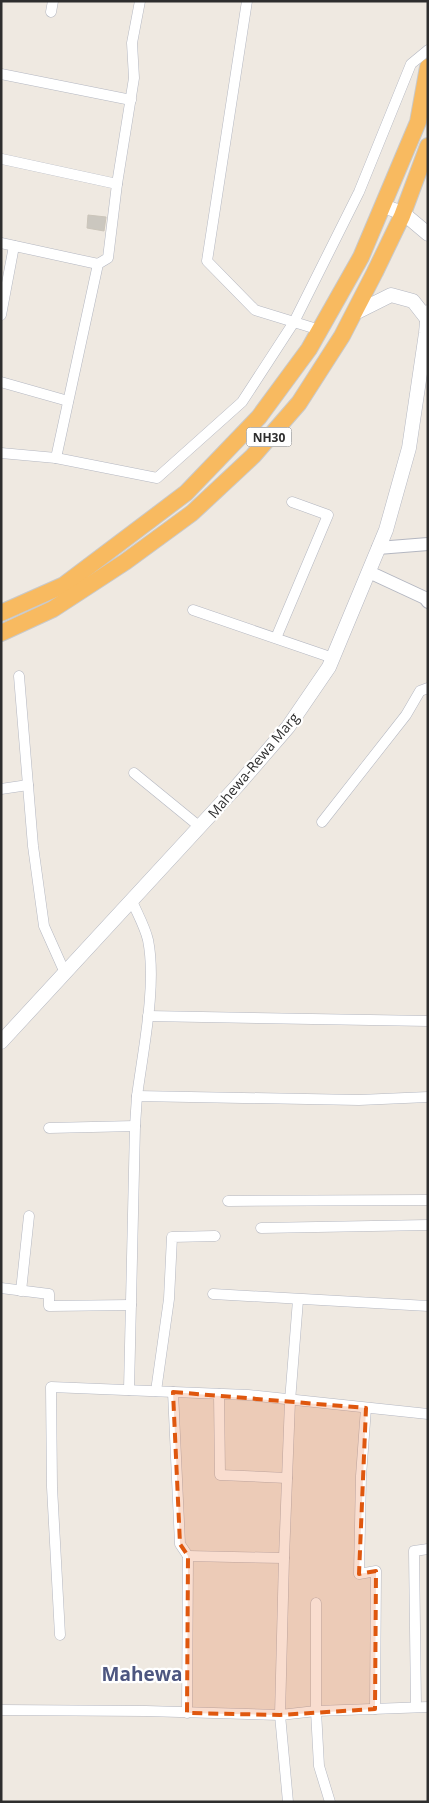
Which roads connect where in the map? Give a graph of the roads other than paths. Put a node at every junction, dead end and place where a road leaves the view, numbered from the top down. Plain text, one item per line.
1 (53, 1) edge
2 (140, 1) edge
3 (247, 1) edge
4 (51, 12) dead end
5 (428, 50) edge
6 (428, 67) edge
7 (1, 74) edge
8 (131, 100) junction
9 (428, 146) edge
10 (2, 159) edge
11 (117, 184) junction
12 (383, 206) junction
13 (403, 213) junction
14 (428, 234) edge
15 (1, 243) edge
16 (14, 246) junction
17 (98, 264) junction
18 (428, 312) edge
19 (353, 314) junction
20 (1, 315) edge
21 (427, 319) edge
22 (294, 322) junction
23 (320, 330) junction
24 (1, 382) edge
25 (68, 401) junction
26 (1, 453) edge
27 (56, 458) junction
28 (292, 502) dead end
29 (428, 544) edge
30 (378, 548) junction
31 (368, 572) junction
32 (428, 602) edge
33 (193, 610) dead end
34 (1, 613) edge
35 (1, 633) edge
36 (276, 638) junction
37 (333, 658) junction
38 (19, 676) dead end
39 (428, 688) edge
40 (134, 773) dead end
41 (28, 785) junction
42 (1, 789) edge
43 (322, 822) dead end
44 (200, 827) junction
45 (132, 901) junction
46 (65, 973) junction
47 (148, 1016) junction
48 (428, 1022) edge
49 (1, 1042) edge
50 (137, 1096) junction
51 (428, 1097) edge
52 (135, 1126) junction
53 (49, 1128) dead end
54 (228, 1200) dead end
55 (428, 1200) edge
56 (29, 1216) dead end
57 (428, 1225) edge
58 (261, 1228) dead end
59 (214, 1236) dead end
60 (1, 1288) edge
61 (21, 1291) junction
62 (213, 1294) dead end
63 (298, 1300) junction
64 (131, 1305) junction
65 (428, 1306) edge
66 (129, 1390) junction
67 (156, 1391) junction
68 (173, 1392) junction
69 (220, 1394) junction
70 (290, 1401) junction
71 (366, 1408) junction
72 (428, 1414) edge
73 (287, 1478) junction
74 (428, 1549) edge
75 (188, 1556) junction
76 (284, 1558) junction
77 (316, 1603) dead end
78 (60, 1635) dead end
79 (416, 1707) junction
80 (428, 1707) edge
81 (375, 1709) junction
82 (1, 1710) edge
83 (316, 1711) junction
84 (187, 1713) junction
85 (280, 1715) junction
86 (288, 1802) edge
87 (330, 1802) edge

1 - 4 street
2 - 8 street
3 - 22 street
5 - 22 street
6 - 12 highway, NH30
7 - 8 street
8 - 11 street
9 - 13 highway, NH30
10 - 11 street
11 - 17 street
12 - 13 main road
12 - 23 highway, NH30
13 - 14 main road
13 - 19 highway, NH30
15 - 16 street
16 - 17 street
16 - 20 street
17 - 25 street
18 - 21 main road, Mahewa-Rewa Marg
19 - 21 main road
19 - 35 highway, NH30
21 - 30 main road, Mahewa-Rewa Marg
22 - 23 street
22 - 27 street
23 - 34 highway, NH30
24 - 25 street
25 - 27 street
26 - 27 street
28 - 36 street
29 - 30 street
30 - 31 main road, Mahewa-Rewa Marg
31 - 32 street
31 - 37 main road, Mahewa-Rewa Marg
33 - 36 street
36 - 37 street
37 - 44 main road, Mahewa-Rewa Marg
38 - 41 street
39 - 43 street
40 - 44 street
41 - 42 street
41 - 46 street
44 - 45 main road, Mahewa-Rewa Marg
45 - 46 main road, Mahewa-Rewa Marg
45 - 47 street
46 - 49 main road, Mahewa-Rewa Marg
47 - 48 street
47 - 50 street
50 - 51 street
50 - 52 street
52 - 53 street
52 - 64 street
54 - 55 street
56 - 61 street
57 - 58 street
59 - 67 street
60 - 61 street
61 - 64 street
62 - 63 street
63 - 65 street
63 - 70 street
64 - 66 street
66 - 67 street
66 - 78 street
67 - 68 street
68 - 69 street
68 - 75 street
69 - 70 street
69 - 73 street
70 - 71 street
70 - 73 street
71 - 72 street
71 - 81 street
73 - 76 street
74 - 79 street
75 - 76 street
75 - 84 street
76 - 85 street
77 - 83 street
79 - 80 street
79 - 81 street
81 - 83 street
82 - 84 street
83 - 85 street
83 - 87 street
84 - 85 street
85 - 86 street

